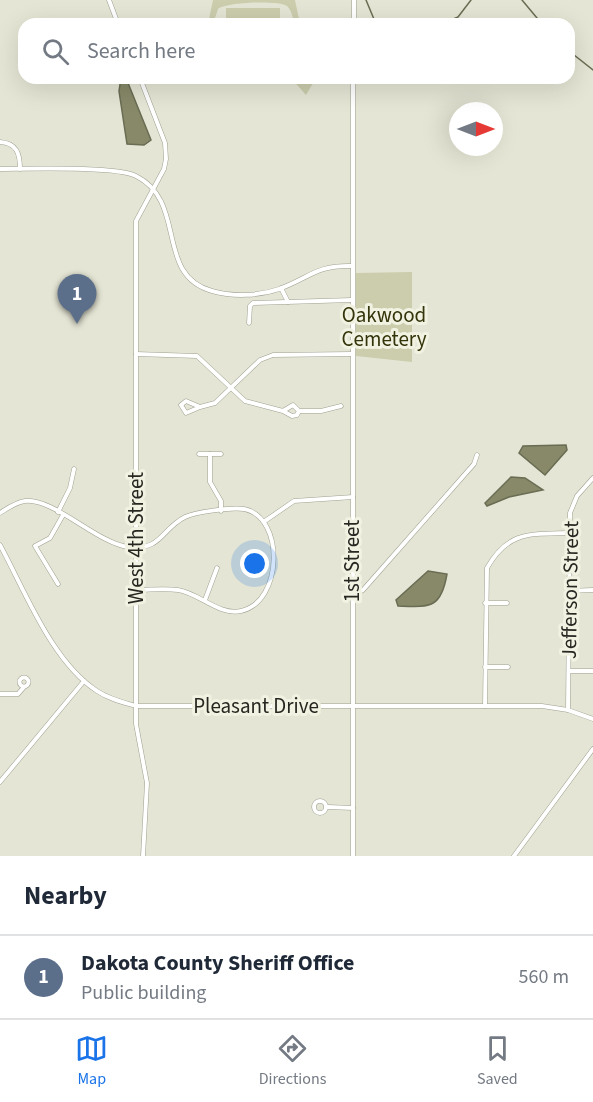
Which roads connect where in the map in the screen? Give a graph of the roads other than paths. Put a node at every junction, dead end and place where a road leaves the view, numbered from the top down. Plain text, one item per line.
1 (109, 0) edge
2 (354, 0) edge
3 (116, 18) edge
4 (354, 18) edge
5 (142, 84) edge
6 (353, 84) edge
7 (0, 142) edge
8 (0, 169) edge
9 (20, 169) junction
10 (153, 188) junction
11 (352, 266) junction
12 (281, 288) junction
13 (352, 300) junction
14 (288, 302) junction
15 (249, 323) dead end
16 (136, 354) junction
17 (351, 354) junction
18 (231, 387) junction
19 (341, 406) dead end
20 (200, 407) junction
21 (283, 411) junction
22 (299, 411) junction
23 (199, 454) dead end
24 (210, 454) junction
25 (220, 454) dead end
26 (477, 455) dead end
27 (74, 469) dead end
28 (593, 478) edge
29 (353, 497) junction
30 (221, 511) junction
31 (58, 512) junction
32 (0, 513) edge
33 (63, 515) junction
34 (264, 521) junction
35 (568, 534) junction
36 (0, 545) edge
37 (136, 547) junction
38 (217, 568) dead end
39 (58, 584) dead end
40 (352, 585) junction
41 (365, 586) junction
42 (137, 590) junction
43 (593, 590) edge
44 (568, 591) junction
45 (352, 596) junction
46 (205, 600) junction
47 (485, 603) junction
48 (507, 603) dead end
49 (485, 667) junction
50 (508, 667) dead end
51 (569, 671) junction
52 (593, 671) edge
53 (84, 681) junction
54 (24, 687) dead end
55 (0, 694) edge
56 (136, 706) junction
57 (485, 706) junction
58 (352, 707) junction
59 (568, 710) junction
60 (593, 719) edge
61 (593, 749) edge
62 (0, 782) edge
63 (328, 807) dead end
64 (353, 808) junction
65 (143, 856) edge
66 (353, 856) edge
67 (514, 856) edge

1 - 3 street
2 - 4 street
5 - 10 street
6 - 11 street, 1st Street
7 - 9 street
8 - 9 street
9 - 10 street
10 - 12 street
10 - 16 street, West 4th Street
11 - 12 street
11 - 13 street, 1st Street
12 - 14 street
13 - 14 street
13 - 17 street, 1st Street
14 - 15 street
16 - 18 street
16 - 37 street, West 4th Street
17 - 18 street
17 - 29 street, 1st Street
18 - 20 street
18 - 21 street
19 - 22 street
20 - 20 street
21 - 22 street
21 - 22 street
23 - 24 street
24 - 25 street
24 - 30 street
26 - 41 street
27 - 31 street
28 - 35 street, Jefferson Street
29 - 34 street
29 - 40 street, 1st Street
30 - 34 street
30 - 37 street
31 - 32 street
31 - 33 street
33 - 37 street
33 - 39 street
34 - 46 street
35 - 44 street, Jefferson Street
35 - 47 street
36 - 53 street, Pleasant Drive
37 - 42 street, West 4th Street
38 - 46 street
40 - 41 street
40 - 45 street, 1st Street
41 - 45 street
42 - 46 street
42 - 56 street, West 4th Street
43 - 44 street
44 - 51 street, Jefferson Street
45 - 58 street, 1st Street
47 - 48 street
47 - 49 street
49 - 50 street
49 - 57 street
51 - 52 street
51 - 59 street, Jefferson Street
53 - 56 street, Pleasant Drive
53 - 62 street
54 - 55 street
56 - 58 street, Pleasant Drive
56 - 65 street, West 4th Street
57 - 58 street, Pleasant Drive
57 - 59 street, Pleasant Drive
58 - 64 street, 1st Street
59 - 60 street, Pleasant Drive
61 - 67 street
63 - 64 street
64 - 66 street, 1st Street

